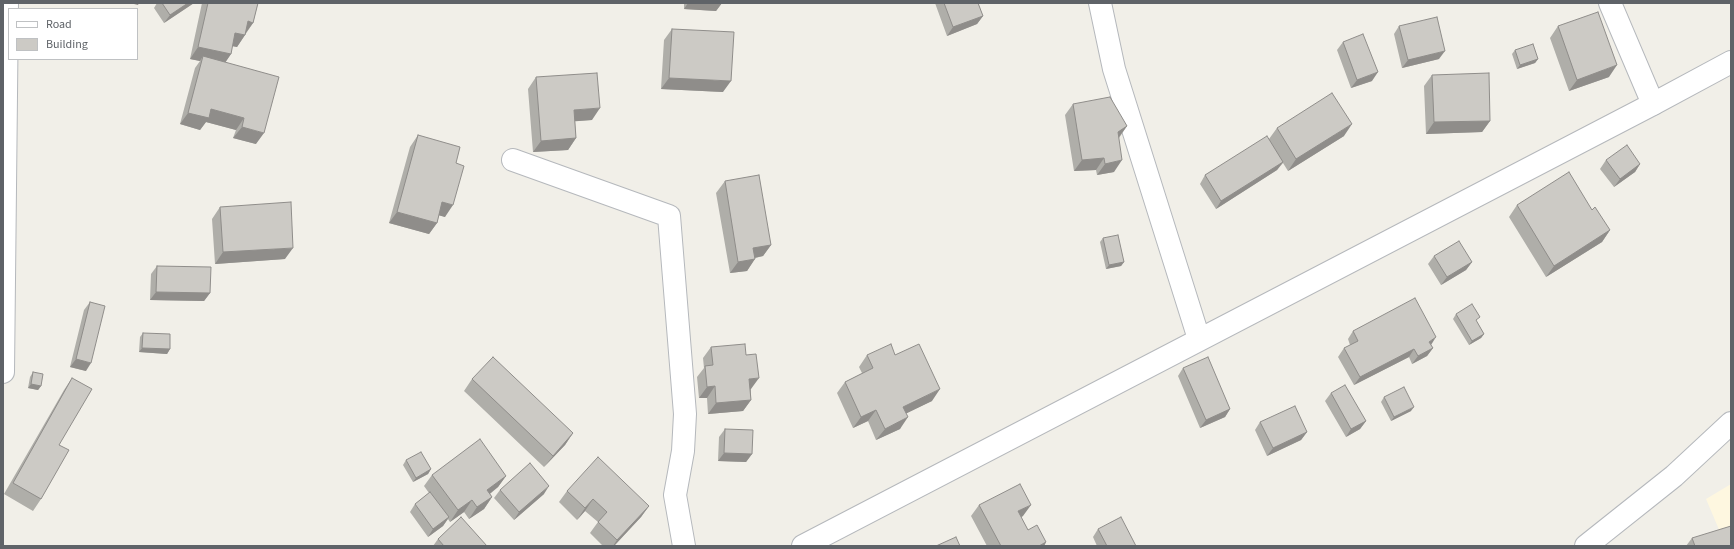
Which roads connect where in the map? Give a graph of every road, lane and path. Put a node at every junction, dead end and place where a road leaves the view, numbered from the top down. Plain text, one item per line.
1 (7, 3) edge
2 (1100, 3) edge
3 (1610, 3) edge
4 (1731, 62) edge
5 (1653, 104) junction
6 (513, 160) dead end
7 (1199, 339) junction
8 (3, 372) edge
9 (1731, 423) edge
10 (684, 546) edge
11 (802, 546) edge
12 (1586, 546) edge

1 - 8 street
2 - 7 street
3 - 5 street
4 - 5 street
5 - 7 street
6 - 10 street
7 - 11 street
9 - 12 street

